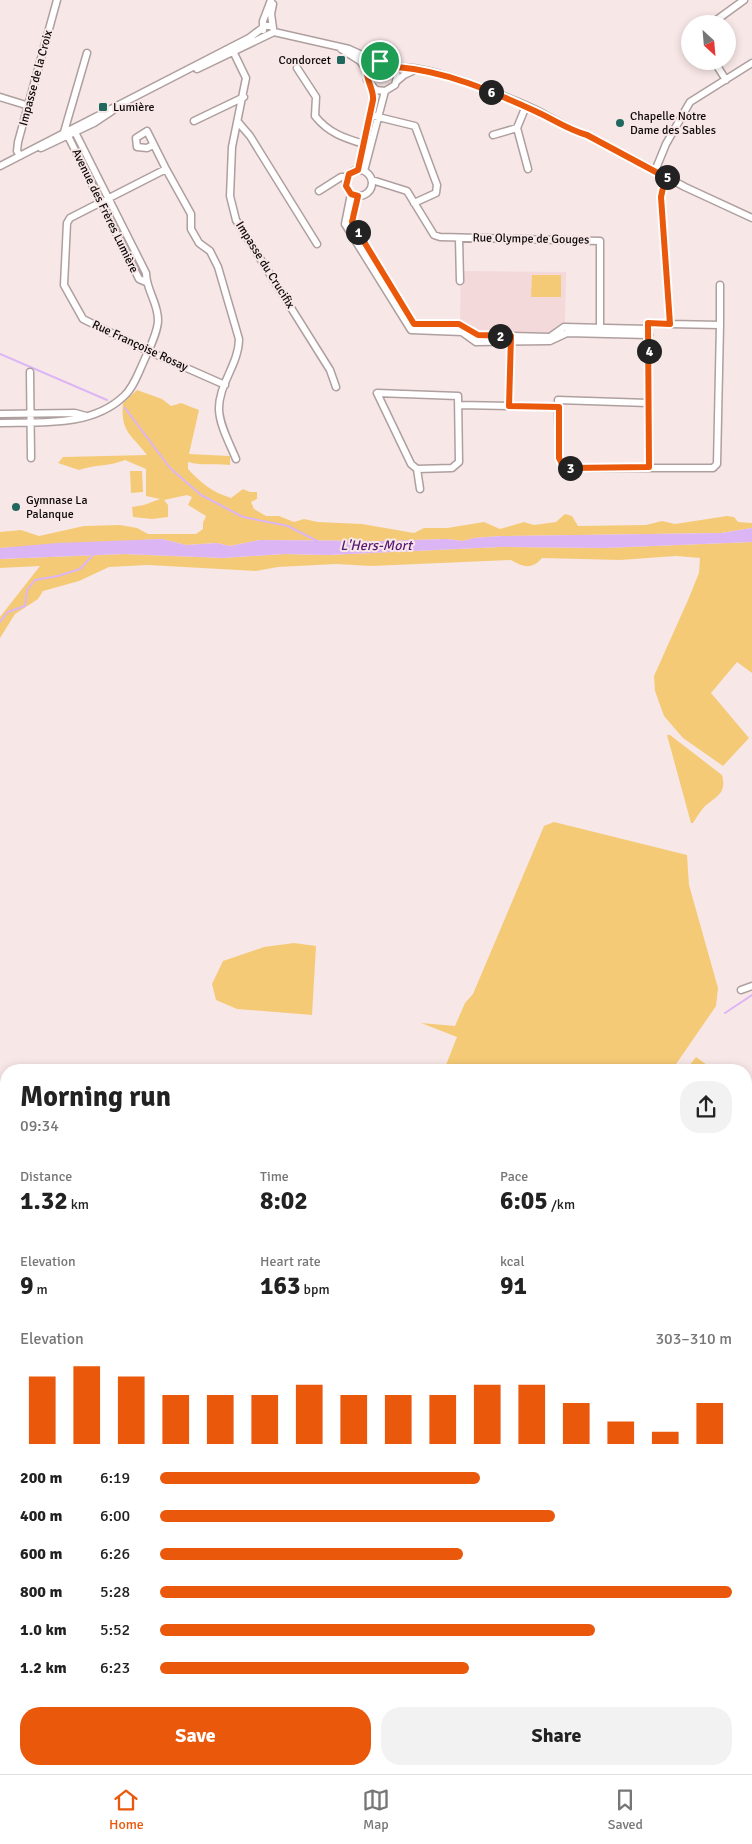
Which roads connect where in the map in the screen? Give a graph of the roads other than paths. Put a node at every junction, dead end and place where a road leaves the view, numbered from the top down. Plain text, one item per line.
1 (57, 0) edge
2 (272, 0) edge
3 (744, 0) edge
4 (723, 15) edge
5 (273, 29) junction
6 (265, 32) junction
7 (338, 47) junction
8 (233, 49) junction
9 (87, 52) dead end
10 (380, 61) junction
11 (752, 63) edge
12 (297, 68) dead end
13 (395, 68) junction
14 (417, 69) junction
15 (720, 70) edge
16 (368, 71) junction
17 (726, 80) junction
18 (397, 81) junction
19 (372, 88) junction
20 (385, 91) junction
21 (0, 97) edge
22 (244, 97) junction
23 (28, 106) junction
24 (526, 106) junction
25 (373, 116) junction
26 (194, 121) dead end
27 (238, 122) junction
28 (516, 128) junction
29 (69, 133) junction
30 (492, 134) dead end
31 (363, 143) junction
32 (153, 145) dead end
33 (370, 146) junction
34 (20, 156) junction
35 (0, 166) edge
36 (166, 169) junction
37 (528, 169) dead end
38 (361, 171) junction
39 (655, 171) junction
40 (347, 177) junction
41 (667, 178) junction
42 (372, 180) junction
43 (318, 191) dead end
44 (354, 195) junction
45 (110, 197) junction
46 (101, 202) junction
47 (414, 203) junction
48 (752, 218) edge
49 (459, 238) junction
50 (317, 244) dead end
51 (460, 281) dead end
52 (146, 282) junction
53 (720, 285) dead end
54 (670, 324) junction
55 (720, 325) junction
56 (600, 331) junction
57 (649, 332) junction
58 (511, 339) junction
59 (148, 351) junction
60 (30, 372) dead end
61 (225, 385) junction
62 (336, 387) dead end
63 (648, 403) junction
64 (459, 405) junction
65 (509, 406) junction
66 (559, 407) junction
67 (0, 414) edge
68 (31, 414) junction
69 (86, 416) junction
70 (0, 422) edge
71 (31, 422) junction
72 (31, 458) dead end
73 (236, 459) dead end
74 (649, 467) junction
75 (417, 469) junction
76 (420, 489) dead end
77 (752, 986) edge
78 (742, 990) dead end

1 - 23 street, Impasse de la Croix
2 - 5 street
2 - 6 street
3 - 4 street
5 - 6 street
5 - 7 street
6 - 8 street
7 - 10 street
7 - 16 street
8 - 22 street, Impasse du Crucifix
8 - 29 street
9 - 29 street
10 - 13 street
10 - 16 street
11 - 17 street
12 - 31 street
13 - 14 street
13 - 18 street
14 - 18 street
14 - 24 street
15 - 17 street
16 - 19 street
17 - 39 street
18 - 20 street
19 - 20 street
19 - 25 street
20 - 25 street
21 - 23 street
22 - 26 street
22 - 27 street, Impasse du Crucifix
23 - 34 street, Impasse de la Croix
24 - 28 street
24 - 39 street
25 - 31 street
25 - 33 street
25 - 47 street
27 - 50 street
27 - 62 street, Impasse du Crucifix
28 - 30 street
28 - 37 street
29 - 34 street
29 - 45 street, Avenue des Frères Lumière
29 - 46 street, Avenue des Frères Lumière
31 - 33 street
31 - 38 street
32 - 36 street
33 - 38 street
34 - 35 street
36 - 45 street, Rue Françoise Rosay
36 - 61 street
38 - 40 street
38 - 42 street
39 - 41 street
40 - 43 street
40 - 44 street
41 - 48 street
41 - 54 street
42 - 44 street
42 - 47 street, Rue Olympe de Gouges
44 - 58 street
45 - 46 street, Rue Françoise Rosay
45 - 52 street, Avenue des Frères Lumière
46 - 52 street, Avenue des Frères Lumière
46 - 59 street, Rue Françoise Rosay
47 - 49 street, Rue Olympe de Gouges
49 - 51 street, Rue Olympe de Gouges
49 - 56 street, Rue Olympe de Gouges
52 - 59 street, Avenue des Frères Lumière
53 - 55 street
54 - 55 street
54 - 57 street
55 - 74 street
56 - 57 street
56 - 58 street
57 - 63 street
58 - 65 street
59 - 61 street, Rue Françoise Rosay
59 - 69 street, Avenue des Frères Lumière
60 - 68 street
61 - 73 street
63 - 66 street
63 - 74 street
64 - 65 street
64 - 75 street
64 - 75 street
65 - 66 street
66 - 74 street
67 - 68 street, Avenue des Frères Lumière
68 - 69 street, Avenue des Frères Lumière
68 - 71 street
69 - 71 street, Avenue des Frères Lumière
70 - 71 street, Avenue des Frères Lumière
71 - 72 street
75 - 76 street
77 - 78 street

